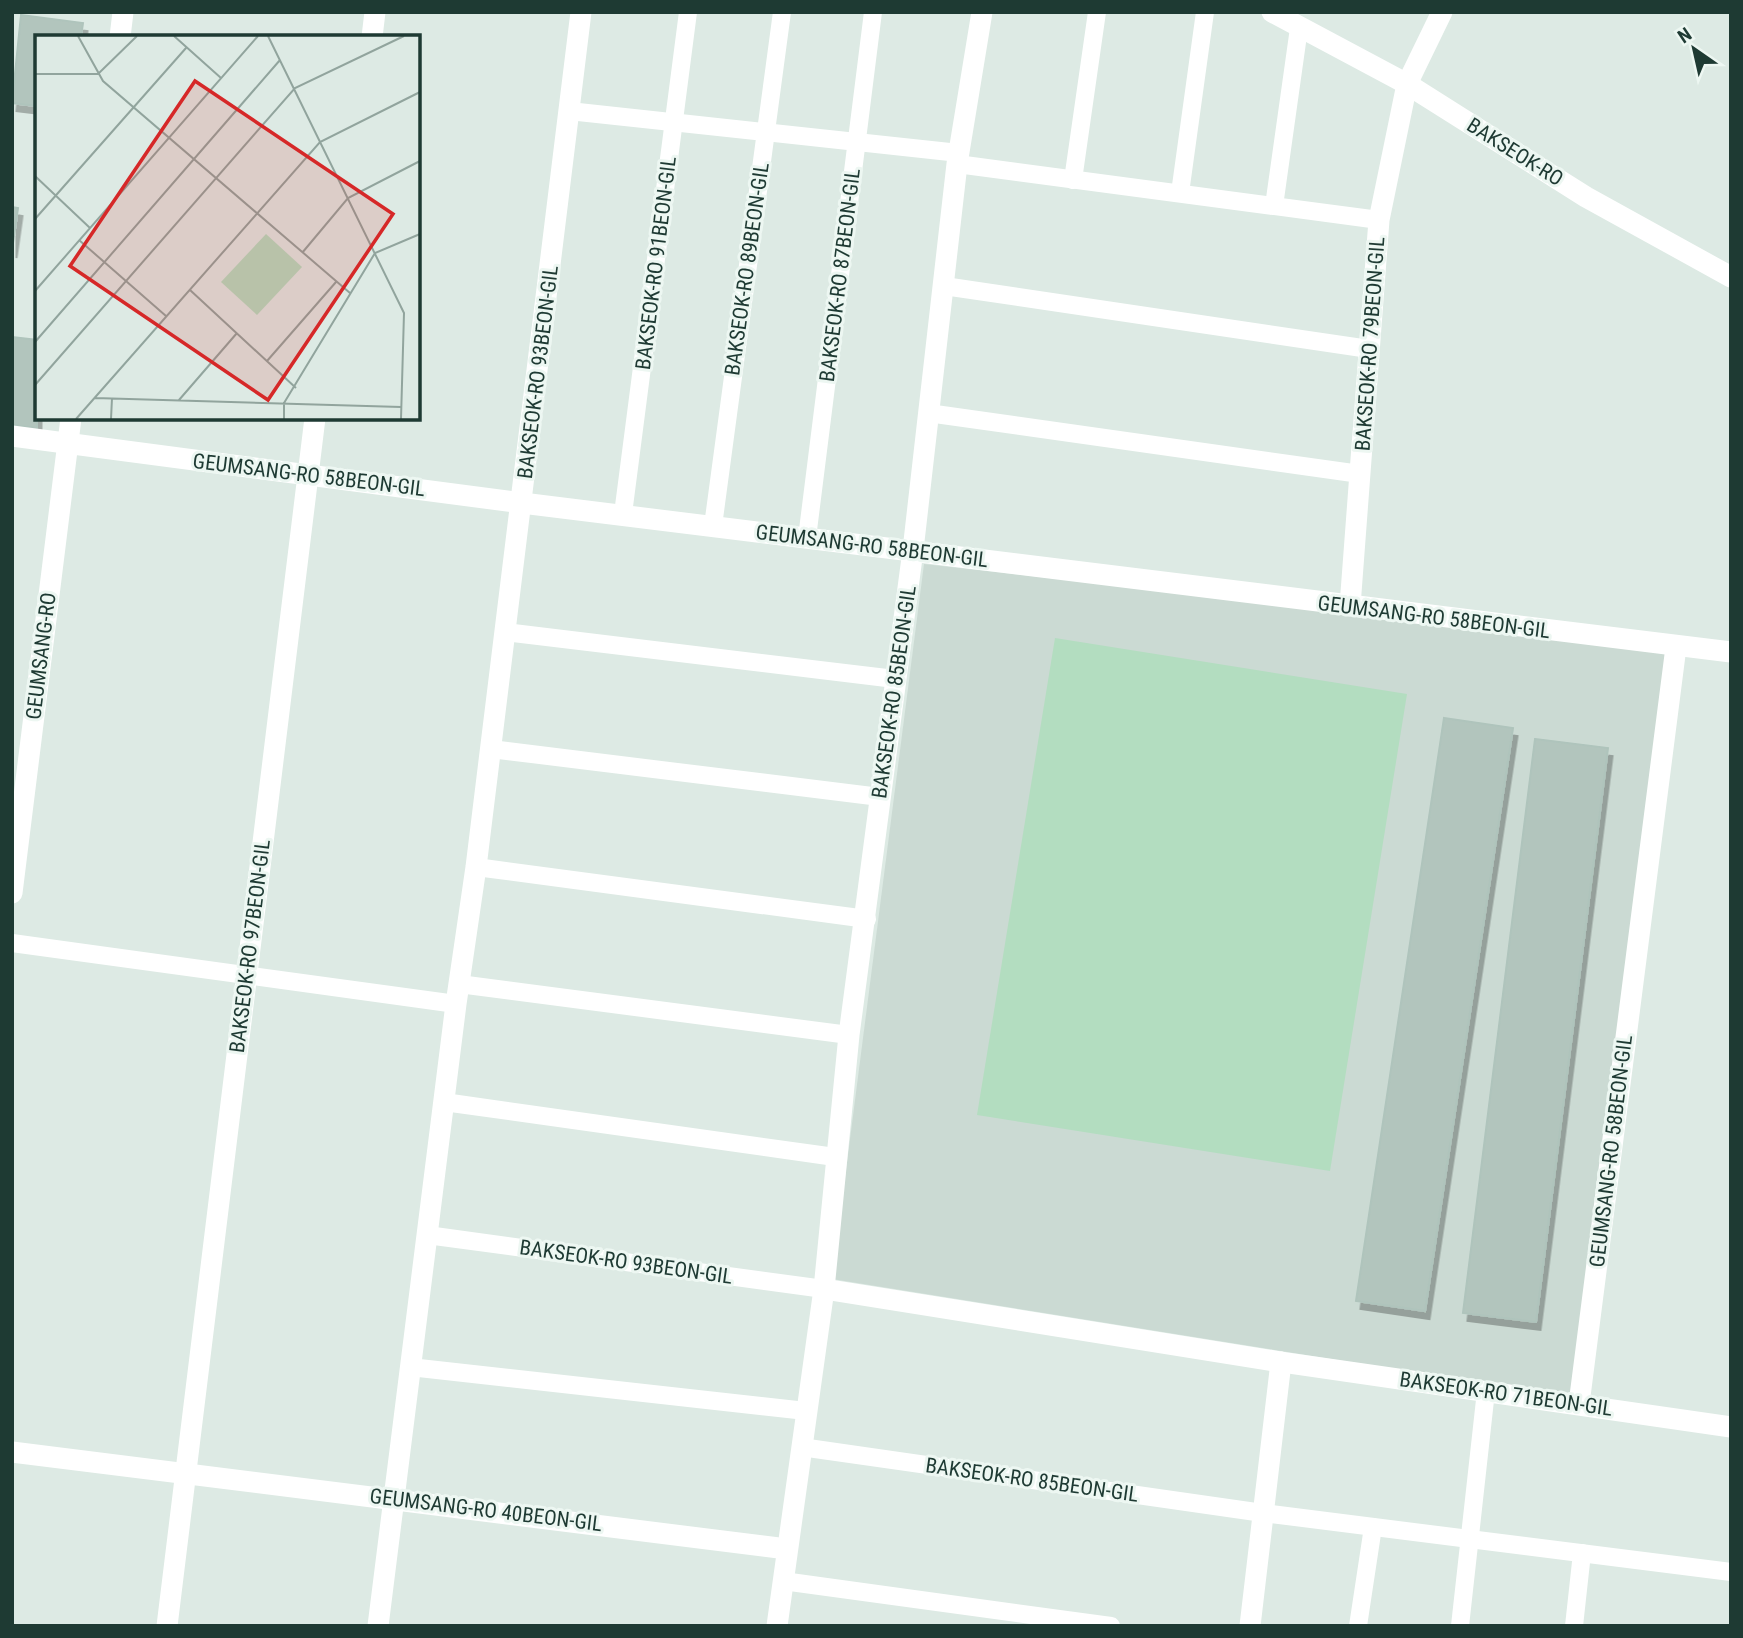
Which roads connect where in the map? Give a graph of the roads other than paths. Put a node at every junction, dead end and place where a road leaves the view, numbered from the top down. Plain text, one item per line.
1 (123, 12) edge
2 (375, 12) edge
3 (581, 12) edge
4 (688, 12) edge
5 (782, 12) edge
6 (873, 12) edge
7 (982, 12) edge
8 (1097, 12) edge
9 (1205, 12) edge
10 (1272, 12) edge
11 (1441, 12) edge
12 (1299, 28) junction
13 (120, 35) edge
14 (372, 35) edge
15 (1407, 84) junction
16 (569, 111) junction
17 (674, 122) junction
18 (765, 132) junction
19 (857, 142) junction
20 (958, 159) junction
21 (1073, 180) junction
22 (1180, 194) junction
23 (1274, 206) junction
24 (1379, 220) junction
25 (1731, 276) edge
26 (944, 286) junction
27 (1369, 349) junction
28 (928, 413) junction
29 (71, 420) edge
30 (315, 420) edge
31 (12, 436) edge
32 (68, 444) junction
33 (1360, 474) junction
34 (307, 475) junction
35 (522, 503) junction
36 (623, 514) junction
37 (713, 526) junction
38 (807, 538) junction
39 (913, 550) junction
40 (1350, 606) junction
41 (505, 632) junction
42 (1675, 648) junction
43 (1731, 652) edge
44 (895, 679) junction
45 (491, 748) junction
46 (880, 797) junction
47 (476, 867) junction
48 (12, 893) edge
49 (867, 919) junction
50 (12, 943) edge
51 (247, 975) junction
52 (457, 994) junction
53 (849, 1035) junction
54 (444, 1102) junction
55 (835, 1157) junction
56 (427, 1235) junction
57 (824, 1289) junction
58 (1282, 1362) junction
59 (410, 1367) junction
60 (1486, 1391) junction
61 (1579, 1404) junction
62 (806, 1411) junction
63 (1731, 1427) edge
64 (801, 1447) junction
65 (12, 1452) edge
66 (185, 1475) junction
67 (394, 1498) junction
68 (1264, 1513) junction
69 (1373, 1527) junction
70 (1470, 1539) junction
71 (787, 1549) junction
72 (1582, 1553) junction
73 (1731, 1572) edge
74 (783, 1581) junction
75 (167, 1626) edge
76 (379, 1626) edge
77 (777, 1626) edge
78 (1111, 1626) edge
79 (1251, 1626) edge
80 (1358, 1626) edge
81 (1460, 1626) edge
82 (1574, 1626) edge

1 - 13 street
2 - 14 street
3 - 16 street, BAKSEOK-RO 93BEON-GIL
4 - 17 lane, BAKSEOK-RO 91BEON-GIL
5 - 18 lane, BAKSEOK-RO 89BEON-GIL
6 - 19 lane, BAKSEOK-RO 87BEON-GIL
7 - 20 street, BAKSEOK-RO 85BEON-GIL
8 - 21 lane
9 - 22 lane
10 - 12 street, BAKSEOK-RO
11 - 15 street, BAKSEOK-RO 79BEON-GIL
12 - 15 street, BAKSEOK-RO
12 - 23 lane
15 - 24 street, BAKSEOK-RO 79BEON-GIL
15 - 25 street, BAKSEOK-RO
16 - 17 lane
16 - 35 street, BAKSEOK-RO 93BEON-GIL
17 - 18 lane
17 - 36 lane, BAKSEOK-RO 91BEON-GIL
18 - 19 lane
18 - 37 lane, BAKSEOK-RO 89BEON-GIL
19 - 20 lane
19 - 38 lane, BAKSEOK-RO 87BEON-GIL
20 - 21 lane
20 - 26 street, BAKSEOK-RO 85BEON-GIL
21 - 22 lane
22 - 23 lane
23 - 24 lane
24 - 27 street, BAKSEOK-RO 79BEON-GIL
26 - 27 lane
26 - 28 street, BAKSEOK-RO 85BEON-GIL
27 - 33 street, BAKSEOK-RO 79BEON-GIL
28 - 33 lane
28 - 39 street, BAKSEOK-RO 85BEON-GIL
29 - 32 street, GEUMSANG-RO
30 - 34 street, BAKSEOK-RO 97BEON-GIL
31 - 32 street, GEUMSANG-RO 58BEON-GIL
32 - 34 street, GEUMSANG-RO 58BEON-GIL
32 - 48 street, GEUMSANG-RO
33 - 40 street, BAKSEOK-RO 79BEON-GIL
34 - 35 street, GEUMSANG-RO 58BEON-GIL
34 - 51 street, BAKSEOK-RO 97BEON-GIL
35 - 36 street, GEUMSANG-RO 58BEON-GIL
35 - 41 street, BAKSEOK-RO 93BEON-GIL
36 - 37 street, GEUMSANG-RO 58BEON-GIL
37 - 38 street, GEUMSANG-RO 58BEON-GIL
38 - 39 street, GEUMSANG-RO 58BEON-GIL
39 - 40 street, GEUMSANG-RO 58BEON-GIL
39 - 44 street, BAKSEOK-RO 85BEON-GIL
40 - 42 street, GEUMSANG-RO 58BEON-GIL
41 - 44 lane
41 - 45 street, BAKSEOK-RO 93BEON-GIL
42 - 43 street, GEUMSANG-RO 58BEON-GIL
42 - 61 street, GEUMSANG-RO 58BEON-GIL
44 - 46 street, BAKSEOK-RO 85BEON-GIL
45 - 46 lane
45 - 47 street, BAKSEOK-RO 93BEON-GIL
46 - 49 street, BAKSEOK-RO 85BEON-GIL
47 - 49 lane
47 - 52 street, BAKSEOK-RO 93BEON-GIL
49 - 53 street, BAKSEOK-RO 85BEON-GIL
50 - 51 lane
51 - 52 lane
51 - 66 street, BAKSEOK-RO 97BEON-GIL
52 - 53 lane
52 - 54 street, BAKSEOK-RO 93BEON-GIL
53 - 55 street, BAKSEOK-RO 85BEON-GIL
54 - 55 lane
54 - 56 street, BAKSEOK-RO 93BEON-GIL
55 - 57 street, BAKSEOK-RO 85BEON-GIL
56 - 57 lane, BAKSEOK-RO 93BEON-GIL
56 - 59 street, BAKSEOK-RO 93BEON-GIL
57 - 58 street
57 - 62 street, BAKSEOK-RO 85BEON-GIL
58 - 60 street, BAKSEOK-RO 71BEON-GIL
58 - 68 street
59 - 62 lane
59 - 67 street, BAKSEOK-RO 93BEON-GIL
60 - 61 street, BAKSEOK-RO 71BEON-GIL
60 - 70 lane
61 - 63 street, BAKSEOK-RO 71BEON-GIL
62 - 64 street, BAKSEOK-RO 85BEON-GIL
64 - 68 lane, BAKSEOK-RO 85BEON-GIL
64 - 71 street, BAKSEOK-RO 85BEON-GIL
65 - 66 street, GEUMSANG-RO 40BEON-GIL
66 - 67 street, GEUMSANG-RO 40BEON-GIL
66 - 75 street
67 - 71 street, GEUMSANG-RO 40BEON-GIL
67 - 76 street, BAKSEOK-RO 93BEON-GIL
68 - 69 lane, BAKSEOK-RO 85BEON-GIL
68 - 79 street
69 - 70 lane, BAKSEOK-RO 85BEON-GIL
69 - 80 lane
70 - 72 lane, BAKSEOK-RO 85BEON-GIL
70 - 81 lane
71 - 74 street, BAKSEOK-RO 85BEON-GIL
72 - 73 lane, BAKSEOK-RO 85BEON-GIL
72 - 82 lane
74 - 77 street, BAKSEOK-RO 85BEON-GIL
74 - 78 lane

